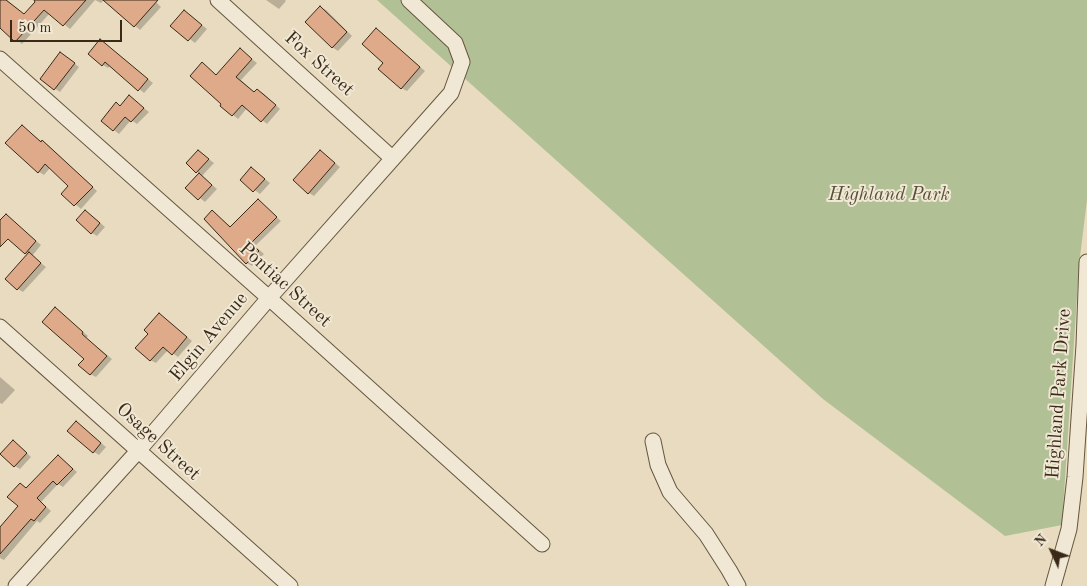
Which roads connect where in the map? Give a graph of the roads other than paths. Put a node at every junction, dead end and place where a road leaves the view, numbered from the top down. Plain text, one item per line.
1 (218, 0) edge
2 (409, 0) edge
3 (0, 59) edge
4 (392, 158) junction
5 (1087, 262) edge
6 (269, 298) junction
7 (0, 326) edge
8 (653, 441) dead end
9 (138, 451) junction
10 (542, 544) dead end
11 (16, 586) edge
12 (290, 586) edge
13 (738, 586) edge
14 (1054, 586) edge

1 - 4 street, Fox Street
2 - 4 street, Elgin Avenue
3 - 6 street, Pontiac Street
4 - 6 street, Elgin Avenue
5 - 14 street, Highland Park Drive
6 - 9 street, Elgin Avenue
6 - 10 street, Pontiac Street
7 - 9 street, Osage Street
8 - 13 street
9 - 11 street, Elgin Avenue
9 - 12 street, Osage Street

